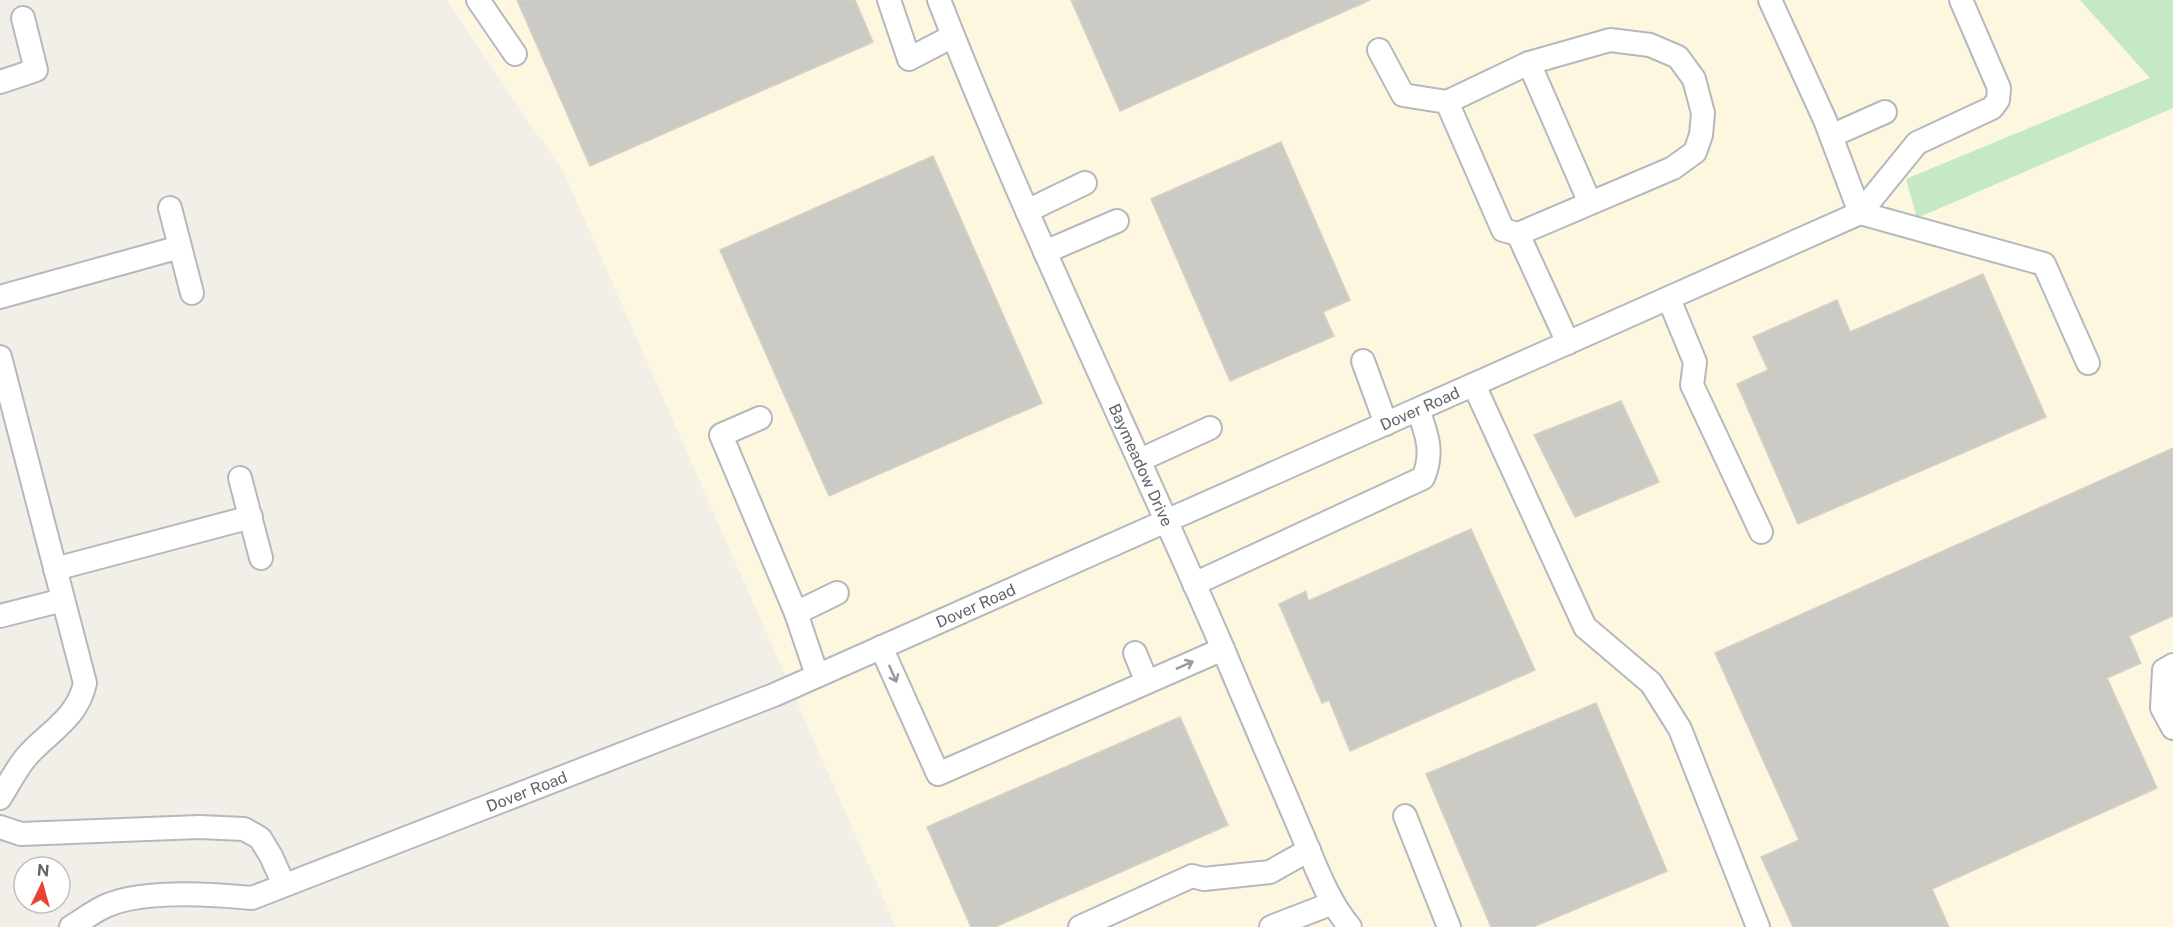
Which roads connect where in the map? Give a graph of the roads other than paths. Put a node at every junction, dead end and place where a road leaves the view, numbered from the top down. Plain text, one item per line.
1 (478, 0) edge
2 (889, 0) edge
3 (939, 0) edge
4 (1770, 0) edge
5 (1960, 0) edge
6 (23, 18) dead end
7 (953, 36) junction
8 (1379, 50) dead end
9 (514, 54) dead end
10 (1529, 63) junction
11 (0, 82) edge
12 (1448, 102) junction
13 (1885, 112) dead end
14 (1831, 136) junction
15 (1085, 183) dead end
16 (1590, 203) junction
17 (170, 208) dead end
18 (1027, 211) junction
19 (1860, 213) junction
20 (1117, 220) dead end
21 (1518, 234) junction
22 (180, 247) junction
23 (1045, 252) junction
24 (192, 293) dead end
25 (0, 297) edge
26 (1669, 299) junction
27 (1568, 344) junction
28 (0, 357) edge
29 (1364, 361) dead end
30 (2088, 363) dead end
31 (1474, 385) junction
32 (1418, 410) junction
33 (760, 418) dead end
34 (1386, 424) junction
35 (1210, 428) dead end
36 (1140, 459) junction
37 (240, 478) dead end
38 (250, 517) junction
39 (1168, 521) junction
40 (1761, 532) dead end
41 (261, 558) dead end
42 (55, 569) junction
43 (1194, 584) junction
44 (837, 593) dead end
45 (63, 600) junction
46 (796, 613) junction
47 (0, 616) edge
48 (881, 647) junction
49 (1222, 649) junction
50 (1135, 653) dead end
51 (2173, 665) edge
52 (818, 675) junction
53 (1147, 682) junction
54 (2173, 728) edge
55 (0, 798) edge
56 (1405, 816) dead end
57 (0, 827) edge
58 (1309, 849) junction
59 (284, 885) junction
60 (1333, 903) junction
61 (71, 927) edge
62 (1080, 927) edge
63 (1271, 927) edge
64 (1350, 927) edge
65 (1449, 927) edge
66 (1758, 927) edge

1 - 9 street
2 - 7 street
3 - 7 street, Baymeadow Drive
4 - 14 street
5 - 19 street
6 - 11 street
7 - 18 street, Baymeadow Drive
8 - 12 street
10 - 12 street
10 - 16 street
10 - 16 street
12 - 21 street
13 - 14 street
14 - 19 street
15 - 18 street
16 - 21 street
17 - 22 street
18 - 23 street, Baymeadow Drive
19 - 26 street, Dover Road
19 - 30 street
20 - 23 street
21 - 27 street
22 - 24 street
22 - 25 street
23 - 36 street, Baymeadow Drive
26 - 27 street, Dover Road
26 - 40 street
27 - 31 street, Dover Road
28 - 42 street
29 - 34 street
31 - 32 street, Dover Road
31 - 66 street
32 - 34 street, Dover Road
32 - 43 street
33 - 46 street
34 - 39 street, Dover Road
35 - 36 street
36 - 39 street, Baymeadow Drive
37 - 38 street
38 - 41 street
38 - 42 street
39 - 43 street, Baymeadow Drive
39 - 48 street, Dover Road
42 - 45 street
43 - 49 street, Baymeadow Drive
44 - 46 street
45 - 47 street
45 - 55 street
46 - 52 street
48 - 52 street, Dover Road
48 -> 53 street
53 -> 49 street
49 - 58 street, Baymeadow Drive
50 - 53 street
51 - 54 street
52 - 59 street, Dover Road
56 - 65 street
57 - 59 street
58 - 60 street, Baymeadow Drive
58 - 62 street
59 - 61 street, Dover Road
60 - 63 street
60 - 64 street, Baymeadow Drive

